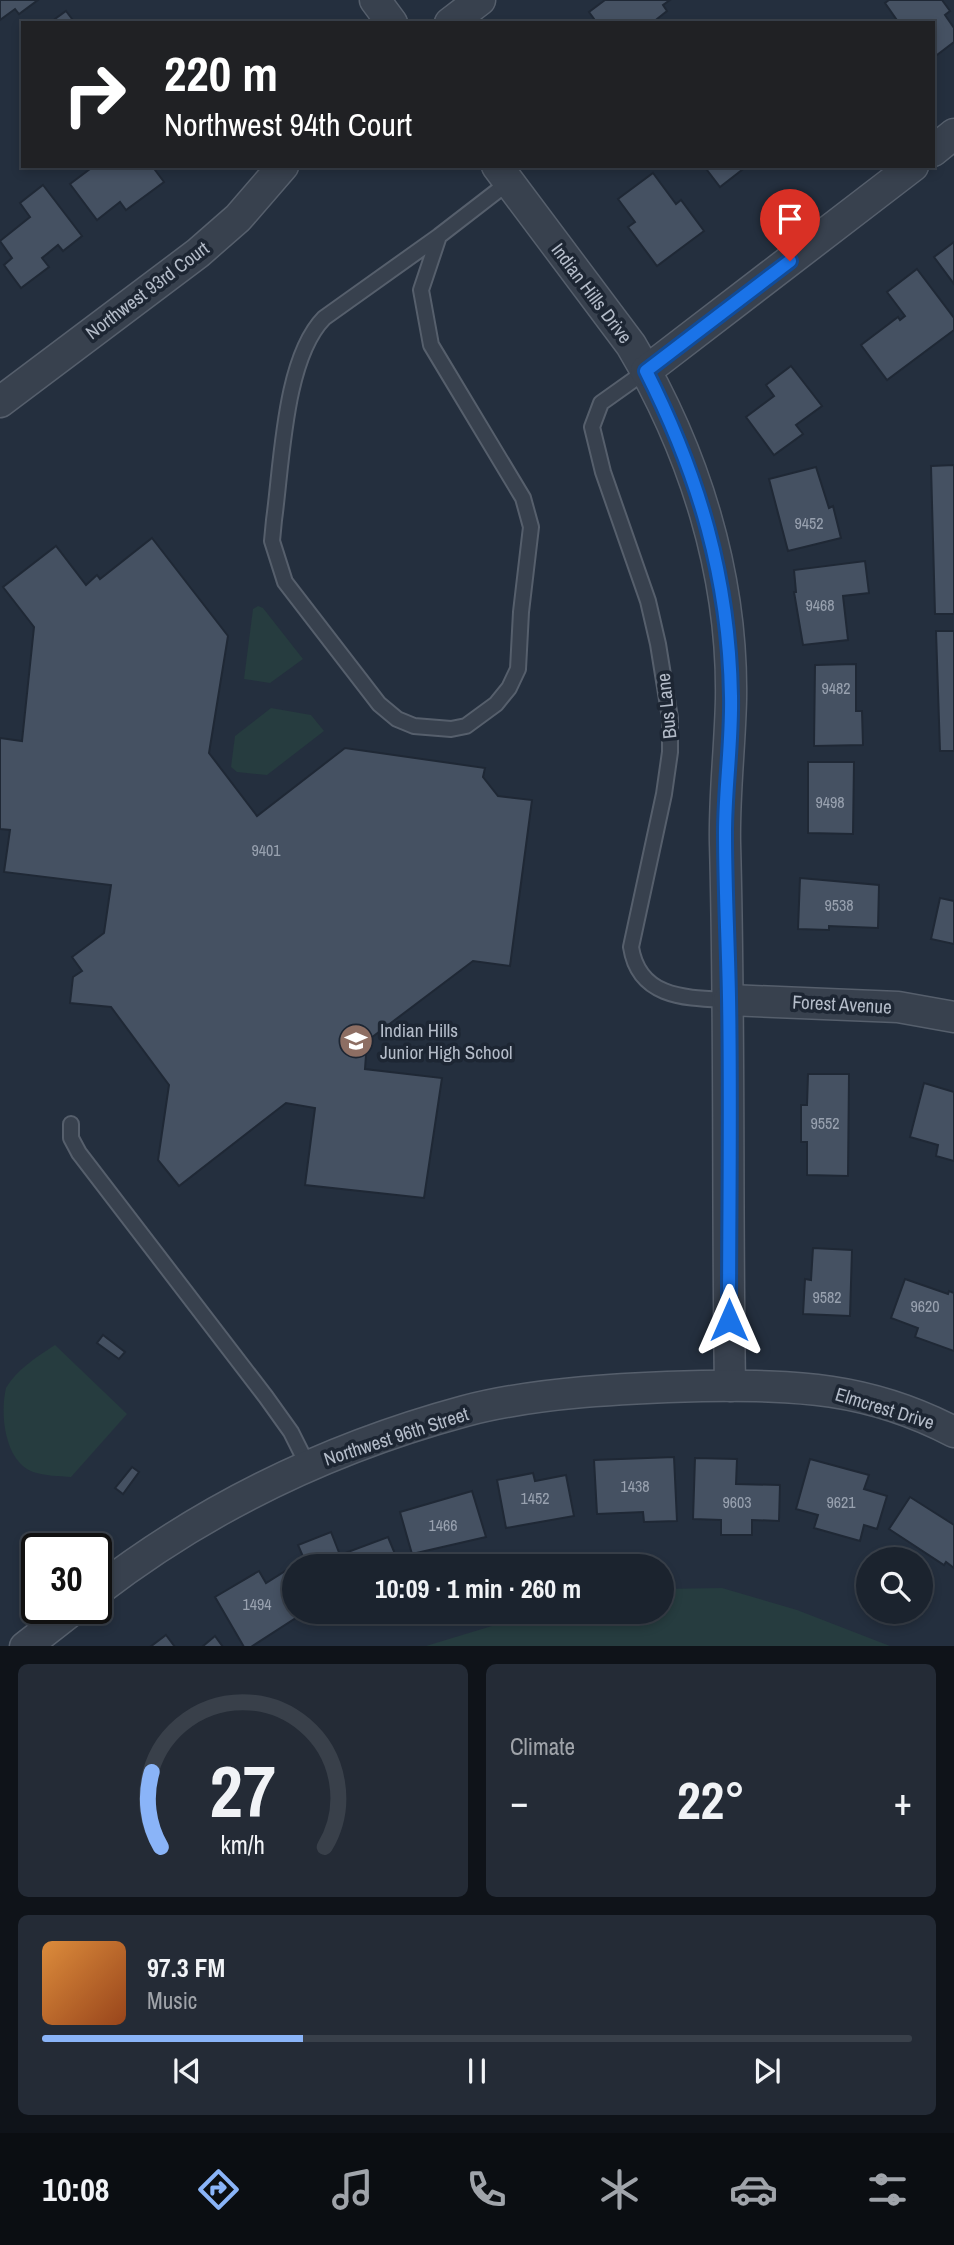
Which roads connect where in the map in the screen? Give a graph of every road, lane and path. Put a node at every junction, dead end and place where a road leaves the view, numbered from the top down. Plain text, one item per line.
1 (374, 0) edge
2 (480, 0) edge
3 (390, 21) edge
4 (453, 21) edge
5 (954, 134) edge
6 (935, 149) edge
7 (281, 168) edge
8 (909, 168) edge
9 (503, 174) edge
10 (439, 236) junction
11 (646, 371) junction
12 (0, 402) edge
13 (729, 1000) junction
14 (954, 1017) edge
15 (71, 1124) dead end
16 (730, 1386) junction
17 (954, 1432) edge
18 (308, 1466) junction
19 (112, 1581) edge
20 (54, 1624) edge
21 (26, 1646) edge

1 - 3 street
2 - 4 street
5 - 6 street
7 - 12 street, Northwest 93rd Court
8 - 11 street
9 - 10 lane
9 - 11 street, Indian Hills Drive
10 - 10 lane
11 - 13 street, Indian Hills Drive
11 - 13 lane, Bus Lane
13 - 14 street, Forest Avenue
13 - 16 street, Indian Hills Drive
15 - 18 lane
16 - 17 street, Elmcrest Drive
16 - 18 street, Northwest 96th Street
18 - 19 street, Northwest 96th Street
20 - 21 street

